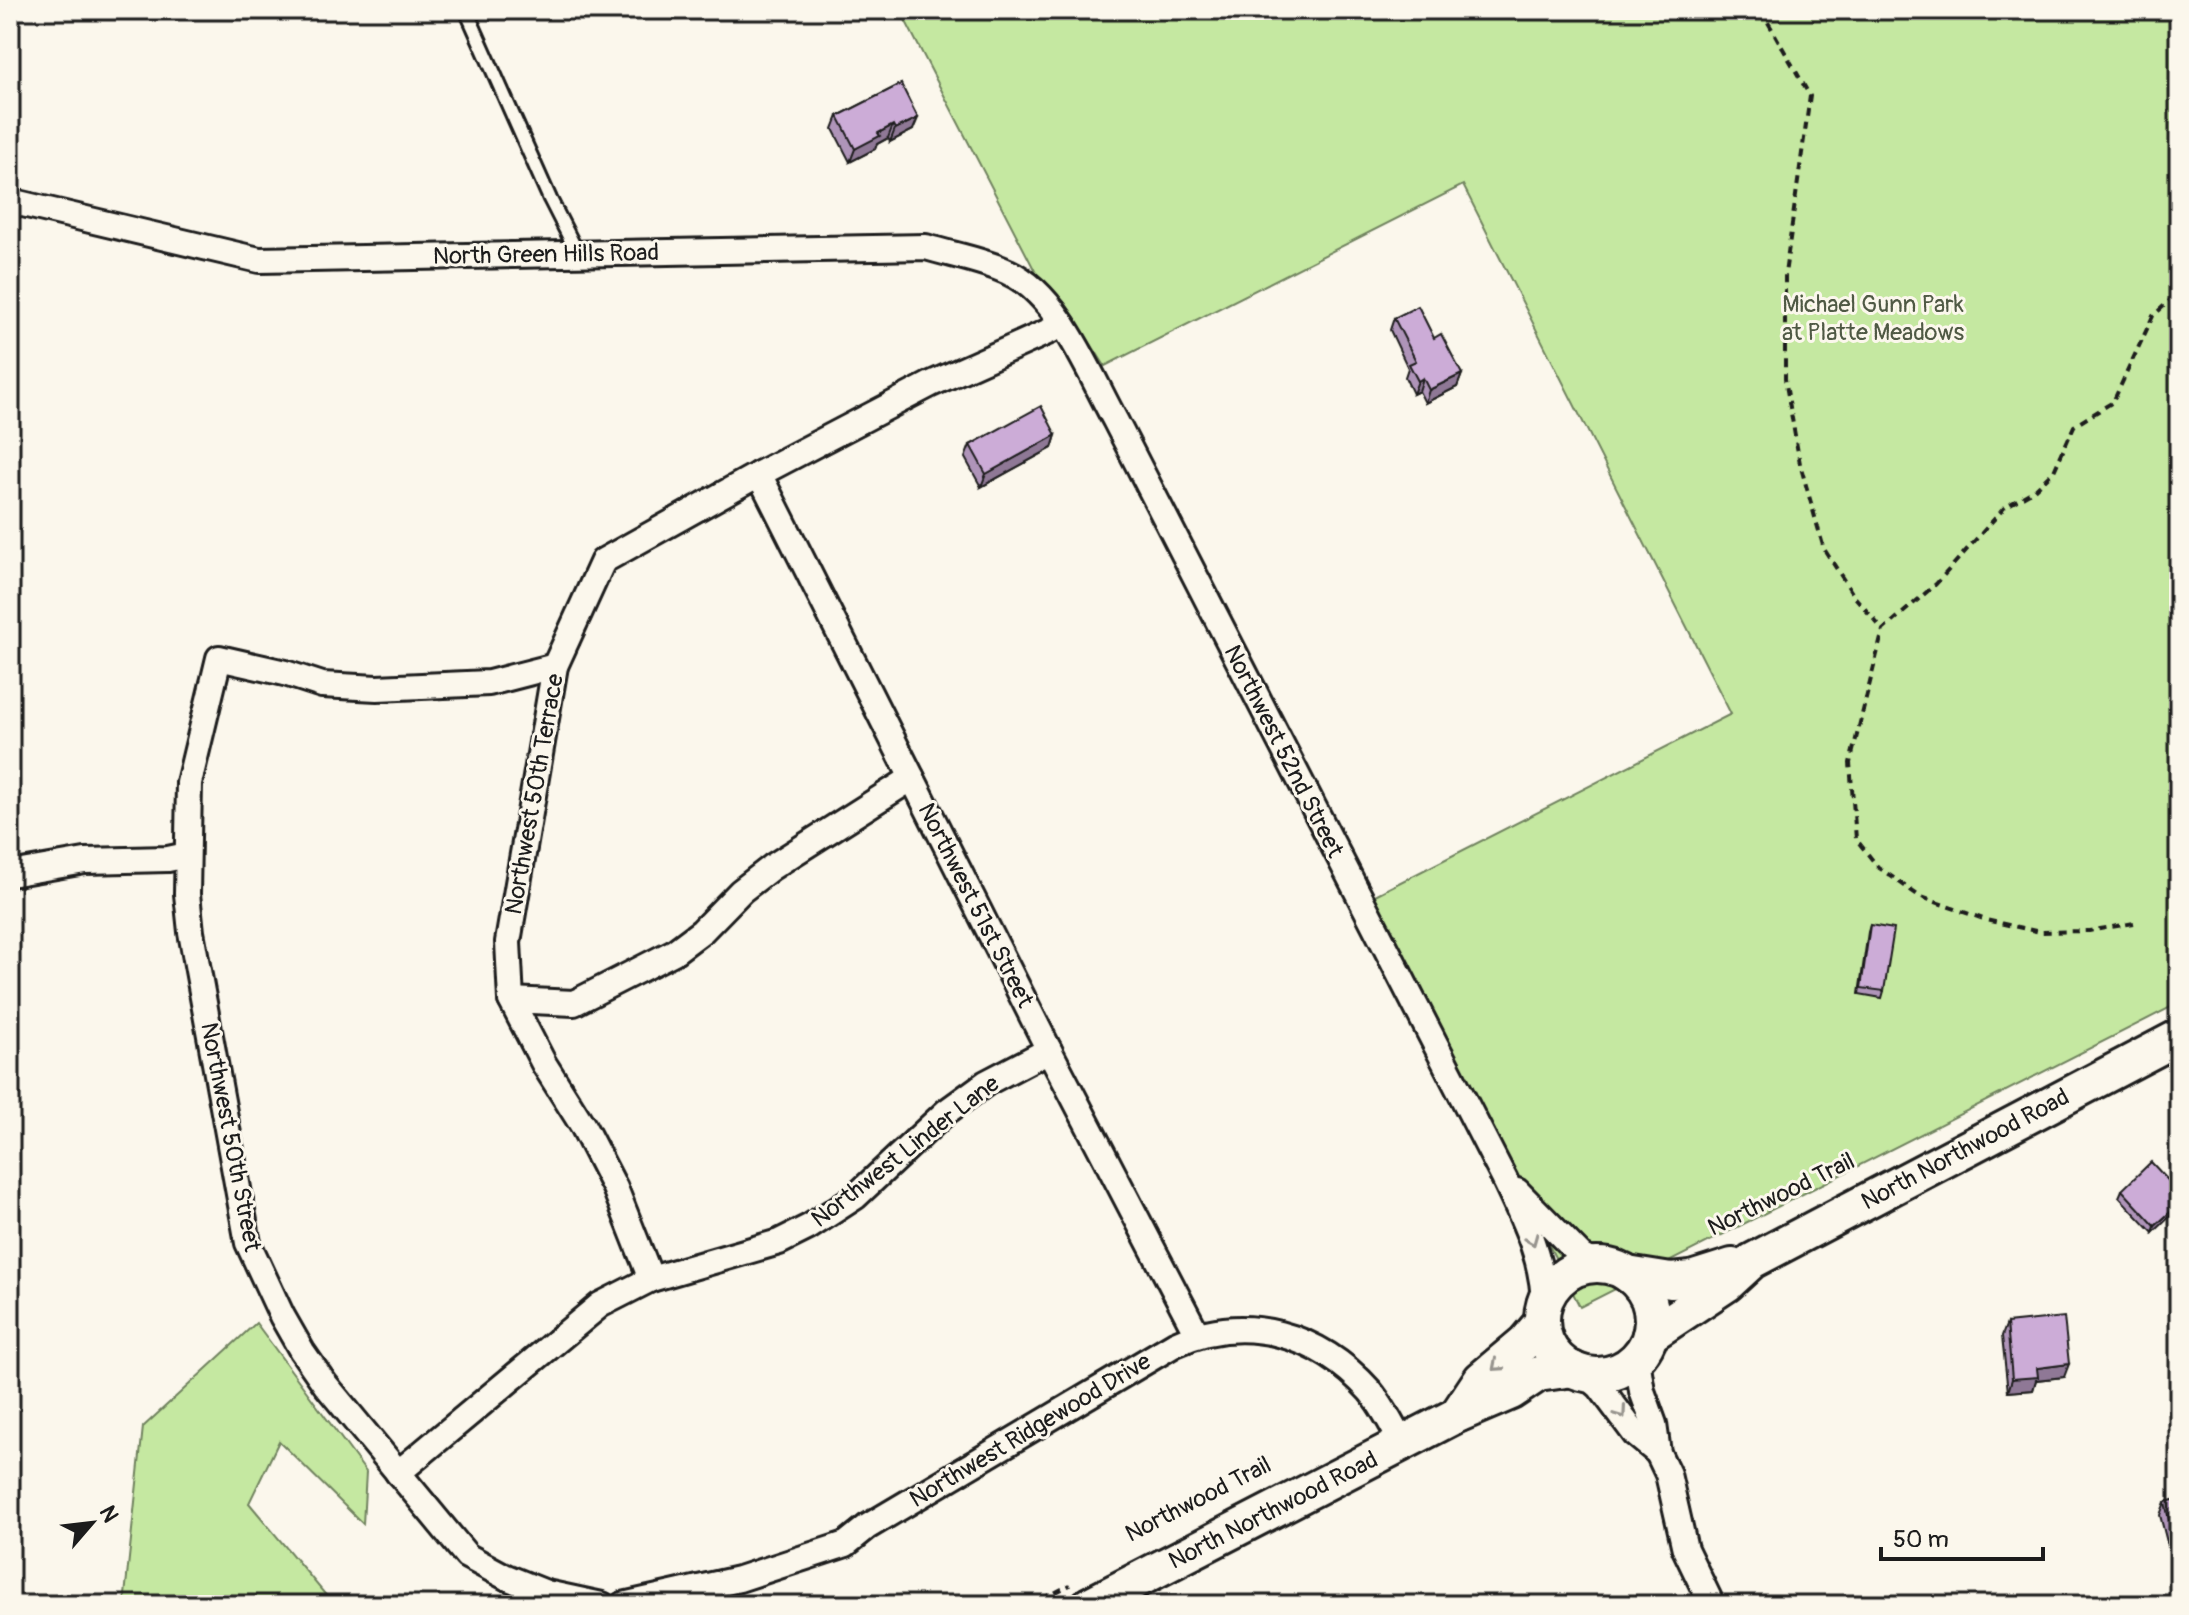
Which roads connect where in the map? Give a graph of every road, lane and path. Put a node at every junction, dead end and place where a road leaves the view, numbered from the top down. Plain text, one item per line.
1 (466, 10) edge
2 (1761, 10) edge
3 (2172, 10) edge
4 (2179, 16) edge
5 (10, 201) edge
6 (578, 254) junction
7 (2179, 292) edge
8 (1063, 325) junction
9 (759, 474) junction
10 (1883, 630) junction
11 (555, 666) junction
12 (912, 778) junction
13 (187, 855) junction
14 (10, 874) edge
15 (2134, 923) dead end
16 (511, 1000) junction
17 (2179, 1037) edge
18 (1049, 1050) junction
19 (1504, 1178) junction
20 (1752, 1261) junction
21 (1612, 1270) junction
22 (651, 1279) junction
23 (1543, 1314) junction
24 (1197, 1334) junction
25 (1643, 1347) junction
26 (1578, 1371) junction
27 (1457, 1415) junction
28 (1402, 1444) junction
29 (1658, 1453) junction
30 (398, 1473) junction
31 (1086, 1592) edge
32 (602, 1605) edge
33 (623, 1605) edge
34 (1030, 1605) edge
35 (1712, 1605) edge

1 - 6 lane
2 - 10 path
3 - 4 path
5 - 6 street, North Green Hills Road
6 - 8 street, North Green Hills Road
7 - 10 path
8 - 9 street, Northwest 50th Terrace
8 - 19 street, Northwest 52nd Street
9 - 11 street, Northwest 50th Terrace
9 - 12 street, Northwest 51st Street
10 - 15 path
11 - 13 street, Northwest 50th Street
11 - 16 street, Northwest 50th Terrace
12 - 16 street
12 - 18 street, Northwest 51st Street
13 - 14 street
13 - 30 street, Northwest 50th Street
16 - 22 street, Northwest 50th Terrace
17 - 20 street, North Northwood Road
18 - 22 street, Northwest Linder Lane
18 - 24 street, Northwest 51st Street
19 - 21 street, Northwest 52nd Street
19 -> 23 street, Northwest 52nd Street
20 - 21 street, North Northwood Road
20 - 25 street, North Northwood Road
21 - 23 street
21 - 25 street
22 - 30 street, Northwest Linder Lane
23 - 26 street
23 -> 27 street, North Northwood Road
24 - 28 street, Northwest Ridgewood Drive
24 - 33 street, Northwest Ridgewood Drive
25 - 26 street
25 - 29 street
26 - 27 street, North Northwood Road
26 -> 29 street
27 - 28 street, North Northwood Road
28 - 31 street, North Northwood Road
29 - 35 street
30 - 32 street, Northwest 50th Street
31 - 34 path

